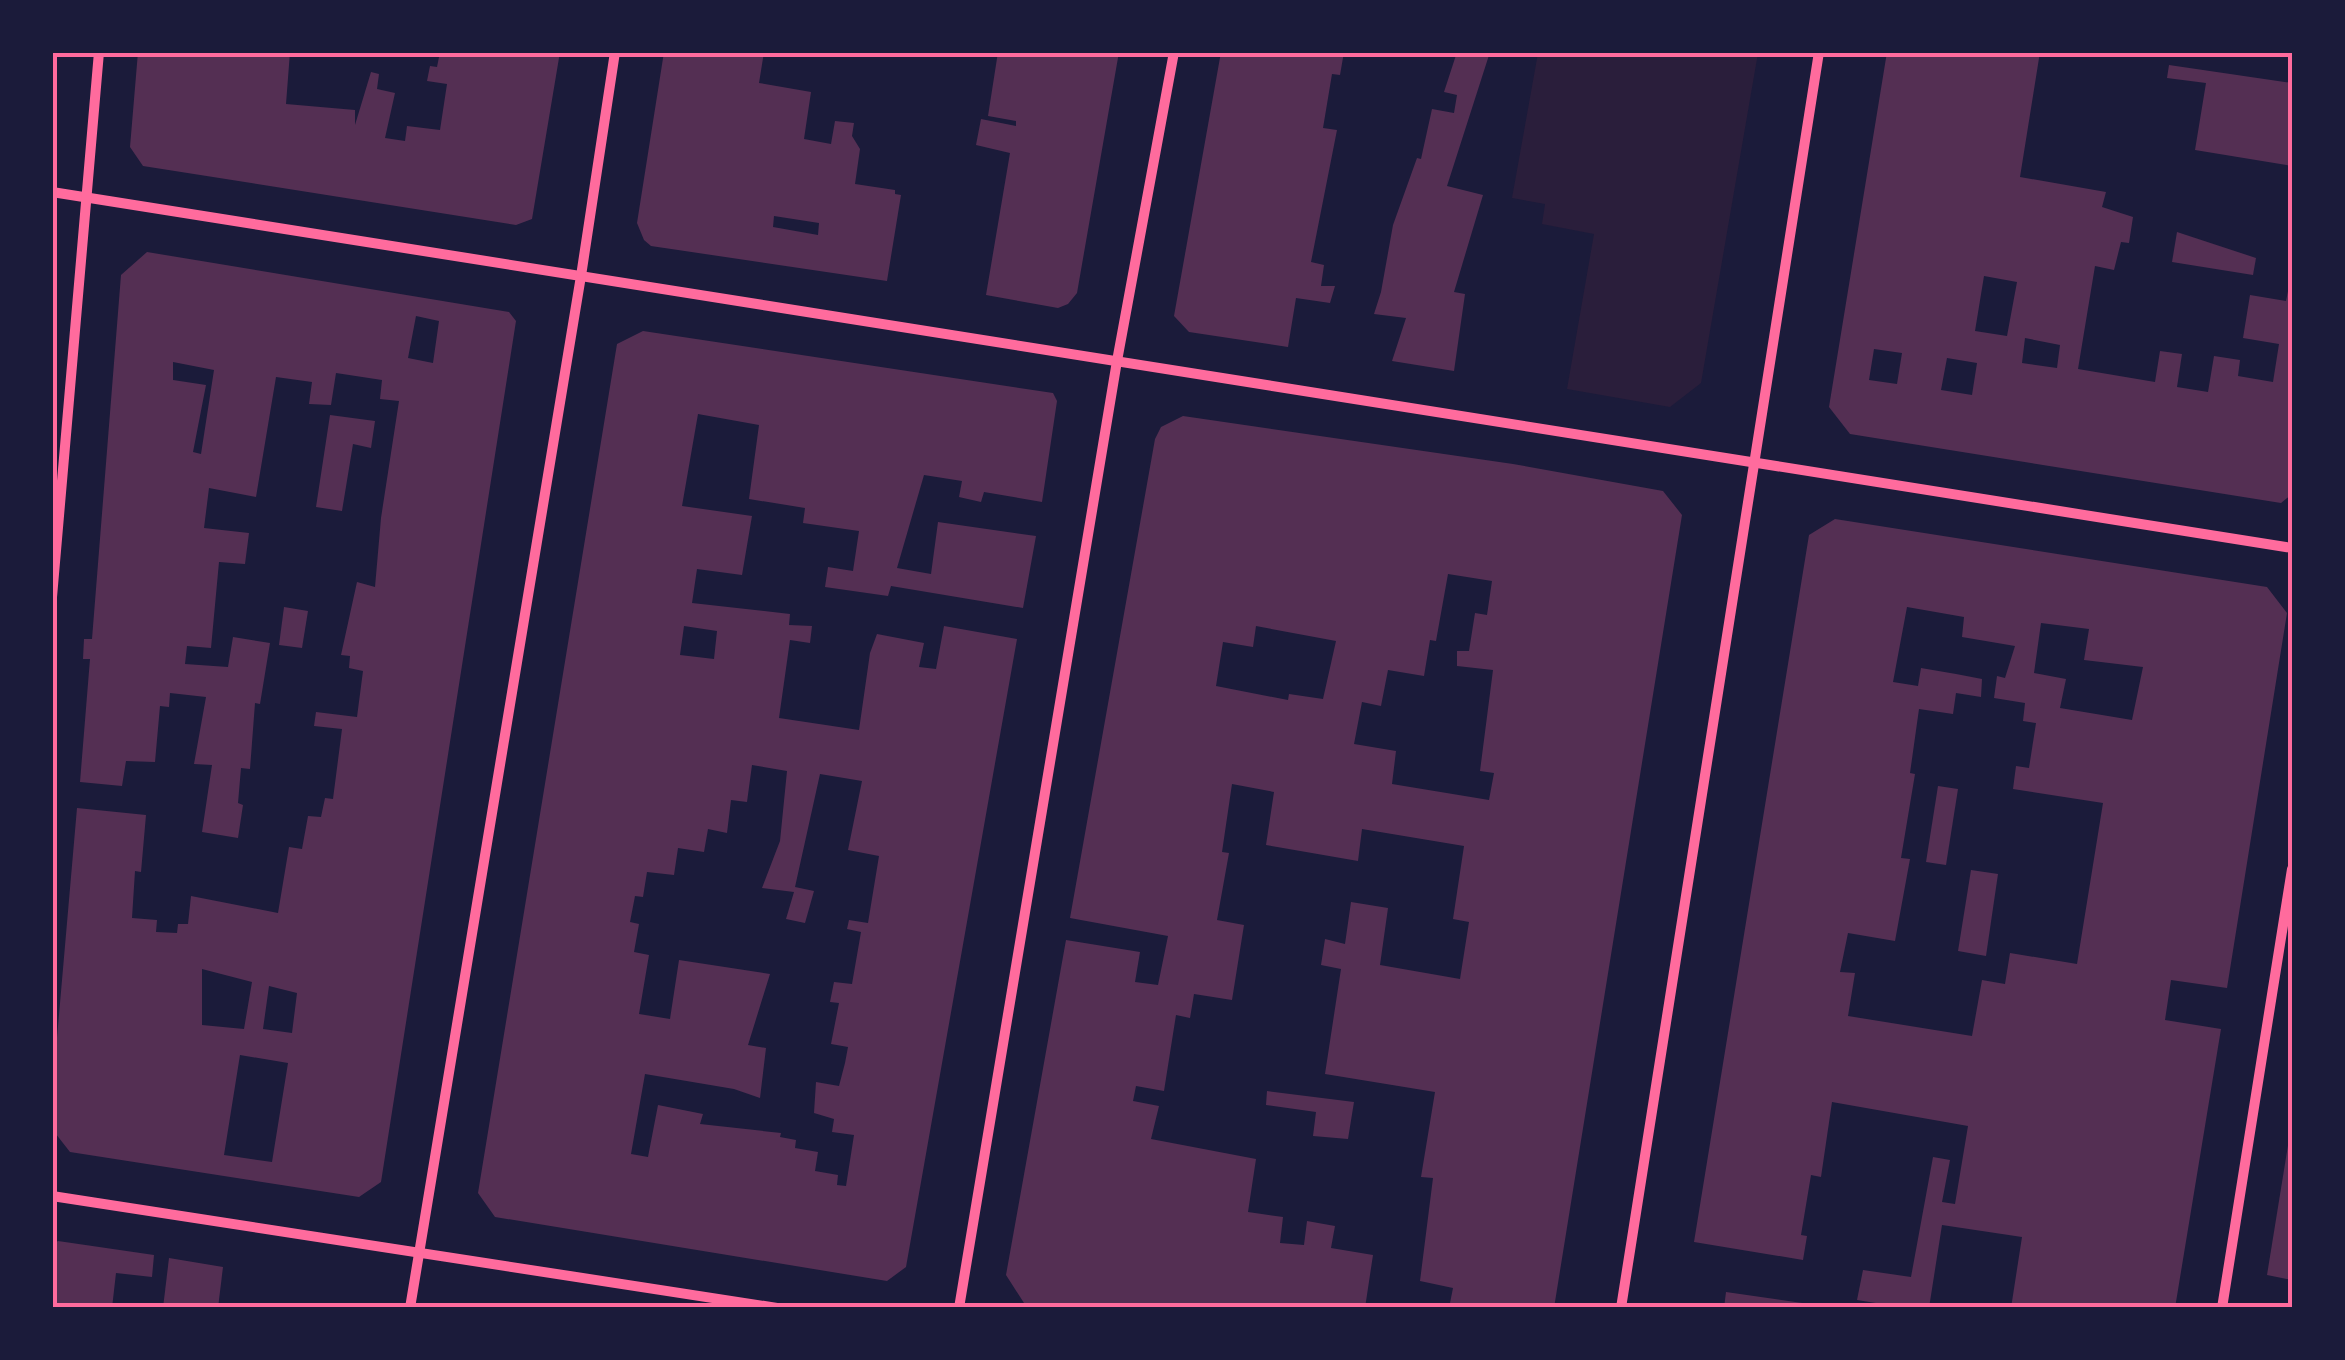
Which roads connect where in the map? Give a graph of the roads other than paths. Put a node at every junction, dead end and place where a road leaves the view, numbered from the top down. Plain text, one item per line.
1 (98, 52) edge
2 (615, 52) edge
3 (1174, 52) edge
4 (1819, 52) edge
5 (52, 192) edge
6 (86, 198) junction
7 (581, 276) junction
8 (1116, 361) junction
9 (1755, 462) junction
10 (2292, 548) edge
11 (52, 597) edge
12 (2292, 869) edge
13 (52, 1196) edge
14 (418, 1253) junction
15 (410, 1308) edge
16 (777, 1308) edge
17 (960, 1308) edge
18 (1621, 1308) edge
19 (2222, 1308) edge

1 - 6 street
2 - 7 street
3 - 8 street
4 - 9 street
5 - 6 street
6 - 7 street
6 - 11 street
7 - 8 street
7 - 14 street
8 - 9 street
8 - 17 street
9 - 10 street
9 - 18 street
12 - 19 street
13 - 14 street
14 - 15 street
14 - 16 street

